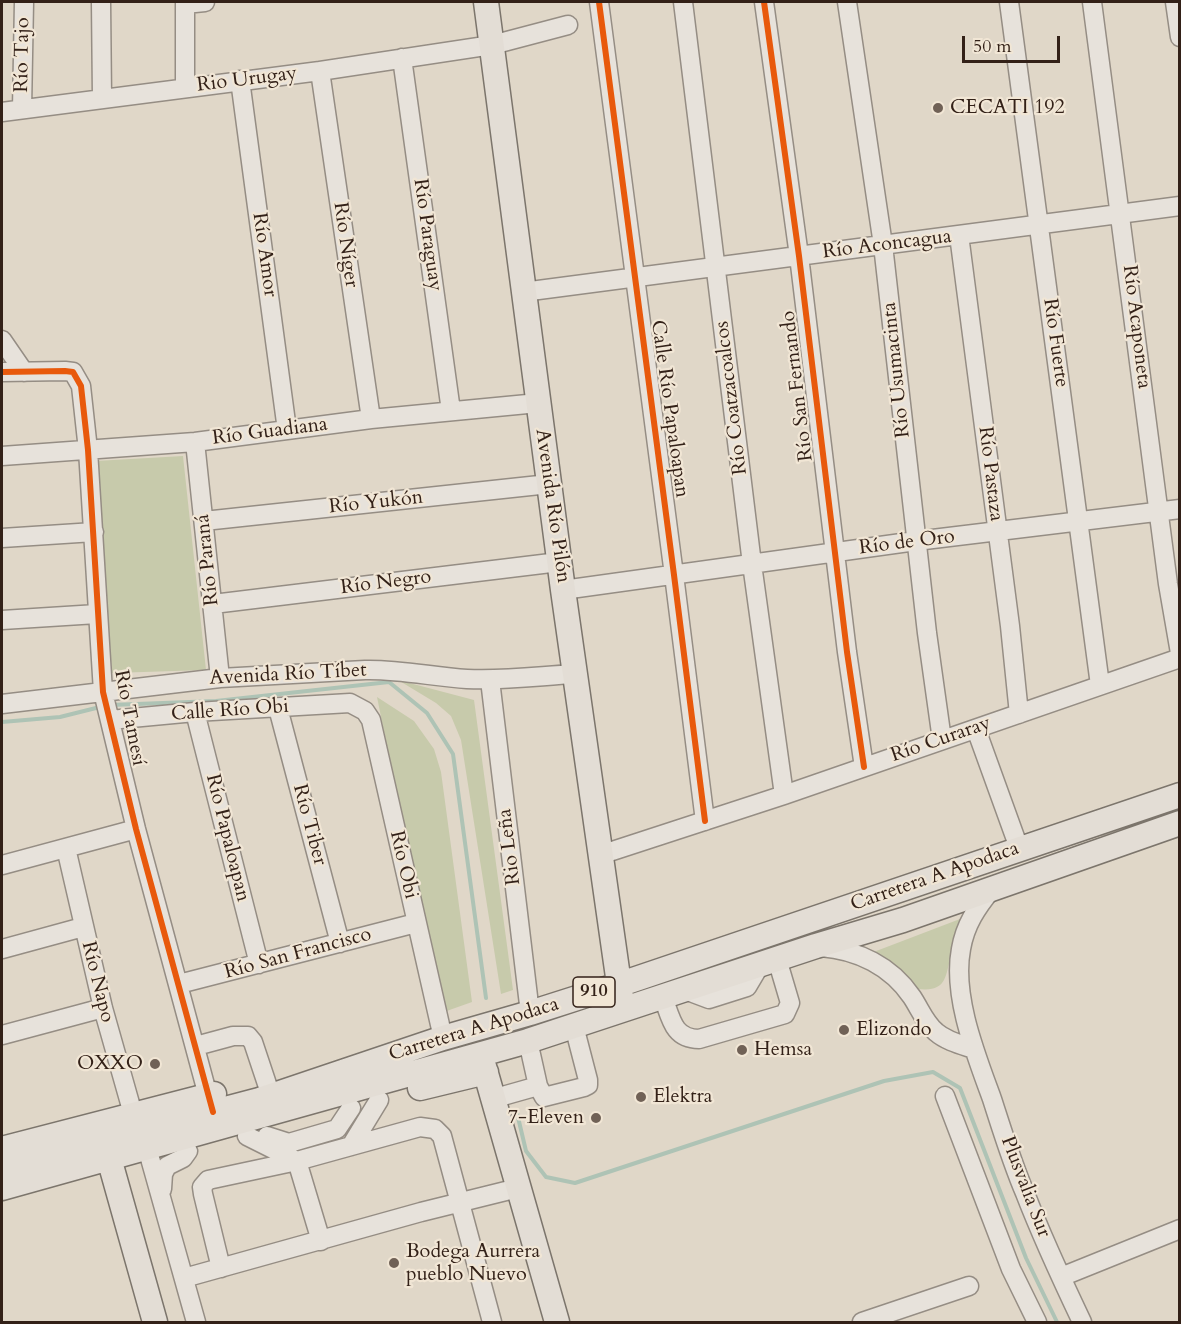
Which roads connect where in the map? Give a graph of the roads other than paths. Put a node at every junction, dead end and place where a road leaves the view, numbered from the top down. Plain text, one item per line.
1 (24, 2) edge
2 (101, 2) edge
3 (205, 2) edge
4 (486, 2) edge
5 (599, 2) edge
6 (683, 2) edge
7 (764, 2) edge
8 (847, 2) edge
9 (1009, 2) edge
10 (1092, 2) edge
11 (1174, 2) edge
12 (185, 3) edge
13 (568, 25) dead end
14 (1179, 37) edge
15 (492, 45) junction
16 (402, 58) junction
17 (320, 71) junction
18 (240, 80) junction
19 (185, 88) junction
20 (102, 98) junction
21 (22, 109) junction
22 (2, 112) edge
23 (1179, 206) edge
24 (1121, 214) junction
25 (1038, 224) junction
26 (959, 235) junction
27 (883, 246) junction
28 (799, 256) junction
29 (716, 267) junction
30 (635, 277) junction
31 (523, 292) junction
32 (2, 340) edge
33 (2, 372) edge
34 (24, 372) junction
35 (538, 404) junction
36 (451, 411) junction
37 (371, 419) junction
38 (287, 430) junction
39 (195, 441) junction
40 (88, 450) junction
41 (2, 456) edge
42 (549, 484) junction
43 (1179, 509) edge
44 (1159, 511) junction
45 (1079, 520) junction
46 (204, 521) junction
47 (997, 531) junction
48 (94, 532) junction
49 (2, 538) edge
50 (916, 541) junction
51 (835, 552) junction
52 (559, 561) junction
53 (752, 564) junction
54 (675, 574) junction
55 (563, 590) junction
56 (213, 604) junction
57 (97, 614) junction
58 (2, 621) edge
59 (1179, 653) edge
60 (1179, 658) edge
61 (574, 674) junction
62 (220, 678) junction
63 (490, 680) junction
64 (1100, 685) junction
65 (350, 703) joint
66 (2, 704) edge
67 (107, 706) junction
68 (278, 708) junction
69 (195, 712) junction
70 (1019, 714) junction
71 (976, 729) junction
72 (942, 740) junction
73 (864, 767) junction
74 (1179, 782) edge
75 (784, 795) junction
76 (1179, 795) edge
77 (705, 821) junction
78 (1179, 823) edge
79 (136, 829) junction
80 (1017, 842) junction
81 (66, 848) junction
82 (600, 855) junction
83 (2, 865) edge
84 (992, 889) junction
85 (416, 923) junction
86 (83, 927) junction
87 (340, 943) junction
88 (816, 946) junction
89 (2, 949) edge
90 (769, 962) junction
91 (259, 964) junction
92 (179, 984) junction
93 (618, 984) junction
94 (674, 993) junction
95 (103, 1008) junction
96 (623, 1010) junction
97 (530, 1014) junction
98 (574, 1026) junction
99 (2, 1035) edge
100 (438, 1040) junction
101 (528, 1041) junction
102 (196, 1046) junction
103 (974, 1049) junction
104 (483, 1063) junction
105 (538, 1086) junction
106 (268, 1089) junction
107 (945, 1096) dead end
108 (492, 1099) junction
109 (379, 1100) junction
110 (210, 1103) junction
111 (251, 1135) junction
112 (154, 1142) junction
113 (351, 1146) junction
114 (2, 1149) edge
115 (109, 1157) junction
116 (297, 1161) junction
117 (2, 1167) edge
118 (2, 1188) edge
119 (518, 1188) junction
120 (162, 1200) junction
121 (2, 1201) edge
122 (459, 1203) junction
123 (1179, 1229) edge
124 (321, 1241) junction
125 (221, 1268) junction
126 (1061, 1277) junction
127 (184, 1278) junction
128 (969, 1286) dead end
129 (155, 1323) edge
130 (196, 1323) edge
131 (492, 1323) edge
132 (557, 1323) edge
133 (862, 1323) edge
134 (1037, 1323) edge
135 (1082, 1323) edge

1 - 21 street, Río Tajo
2 - 20 street
3 - 12 street
4 - 15 main road, Avenida Río Pilón
5 - 30 street, Calle Río Papaloapan
6 - 29 street, Río Coatzacoalcos
7 - 28 street, Río San Fernando
8 - 27 street, Río Usumacinta
9 - 25 street, Río Fuerte
10 - 24 street, Río Acaponeta
11 - 14 street
12 - 19 street
13 - 15 street, Rio Urugay
15 - 16 street, Rio Urugay
15 - 31 main road, Avenida Río Pilón
16 - 17 street, Rio Urugay
16 - 36 street, Río Paraguay
17 - 18 street, Rio Urugay
17 - 37 street, Río Níger
18 - 19 street, Rio Urugay
18 - 38 street, Río Amor
19 - 20 street, Rio Urugay
20 - 21 street, Rio Urugay
21 - 22 street, Rio Urugay
23 - 24 street, Río Aconcagua
24 - 25 street, Río Aconcagua
24 - 44 street, Río Acaponeta
25 - 26 street, Río Aconcagua
25 - 45 street, Río Fuerte
26 - 27 street, Río Aconcagua
26 - 47 street, Río Pastaza
27 - 28 street, Río Aconcagua
27 - 50 street, Río Usumacinta
28 - 29 street, Río Aconcagua
28 - 51 street, Río San Fernando
29 - 30 street, Río Aconcagua
29 - 53 street, Río Coatzacoalcos
30 - 31 street, Río Aconcagua
30 - 54 street, Calle Río Papaloapan
31 - 35 main road, Avenida Río Pilón
32 - 34 street
33 - 34 street
34 - 40 street, Río Tamesí
35 - 36 street, Río Guadiana
35 - 42 main road, Avenida Río Pilón
36 - 37 street, Río Guadiana
37 - 38 street, Río Guadiana
38 - 39 street, Río Guadiana
39 - 40 street, Río Guadiana
39 - 46 street, Río Paraná
40 - 41 street, Río Guadiana
40 - 48 street, Río Tamesí
42 - 46 street, Río Yukón
42 - 52 main road, Avenida Río Pilón
43 - 44 street, Río de Oro
44 - 45 street, Río de Oro
44 - 59 street, Río Acaponeta
45 - 47 street, Río de Oro
45 - 64 street, Río Fuerte
46 - 56 street, Río Paraná
47 - 50 street, Río de Oro
47 - 70 street, Río Pastaza
48 - 49 street
48 - 57 street, Río Tamesí
50 - 51 street, Río de Oro
50 - 72 street, Río Usumacinta
51 - 53 street, Río de Oro
51 - 73 street, Río San Fernando
52 - 55 main road, Avenida Río Pilón
52 - 56 street, Río Negro
53 - 54 street, Río de Oro
53 - 75 street, Río Coatzacoalcos
54 - 55 street, Río de Oro
54 - 77 street, Calle Río Papaloapan
55 - 61 main road, Avenida Río Pilón
56 - 62 street, Río Paraná
57 - 58 street
57 - 67 street, Río Tamesí
60 - 64 street, Río Curaray
61 - 63 street, Avenida Río Tíbet
61 - 82 main road, Avenida Río Pilón
62 - 63 street, Avenida Río Tíbet
62 - 67 street, Avenida Río Tíbet
63 - 97 street, Rio Leña
64 - 70 street, Río Curaray
65 - 68 street, Calle Río Obi
65 - 85 street, Río Obi
66 - 67 street, Avenida Río Tíbet
67 - 69 street, Calle Río Obi
67 - 79 street, Río Tamesí
68 - 69 street, Calle Río Obi
68 - 87 street, Río Tiber
69 - 91 street, Río Papaloapan
70 - 71 street, Río Curaray
71 - 72 street, Río Curaray
71 - 80 street
72 - 73 street, Río Curaray
73 - 75 street, Río Curaray
74 - 80 main road
75 - 77 street, Río Curaray
76 - 80 main road, Carretera A Apodaca / 910
77 - 82 street, Río Curaray
78 - 84 main road, Carretera A Apodaca / 910
79 - 81 street
79 - 92 street, Río Tamesí
80 - 93 main road, Carretera A Apodaca / 910
81 - 83 street
81 - 86 street, Río Napo
82 - 93 main road, Avenida Río Pilón
84 - 88 main road, Carretera A Apodaca / 910
84 - 103 street, Plusvalia Sur
85 - 87 street, Río San Francisco
85 - 100 street, Río Obi
86 - 89 street
86 - 95 street, Río Napo
87 - 91 street, Río San Francisco
88 - 90 main road, Carretera A Apodaca / 910
88 - 103 street
90 - 94 main road, Carretera A Apodaca / 910
90 - 94 street
91 - 92 street, Río San Francisco
92 - 102 street, Río Tamesí
93 - 96 main road, Avenida Río Pilón
93 - 97 main road, Carretera A Apodaca / 910
94 - 96 main road, Carretera A Apodaca / 910
95 - 99 street
95 - 112 street, Río Napo
96 - 98 main road, Carretera A Apodaca / 910
97 - 100 main road, Carretera A Apodaca / 910
98 - 101 main road, Carretera A Apodaca / 910
98 - 105 street
100 - 106 main road, Carretera A Apodaca / 910
101 - 104 main road, Carretera A Apodaca / 910
101 - 105 street
102 - 106 street
102 - 110 street, Río Tamesí
103 - 126 street, Plusvalia Sur
104 - 108 main road
104 - 109 main road
104 - 112 main road, Carretera A Apodaca / 910
105 - 108 street
106 - 110 main road, Carretera A Apodaca
107 - 134 street
108 - 119 main road
109 - 111 main road
109 - 113 street
110 - 112 main road, Carretera A Apodaca / 910
111 - 112 main road
111 - 116 street
112 - 114 main road
112 - 115 main road, Carretera A Apodaca / 910
112 - 115 main road
112 - 120 street, Río Napo
112 - 120 street
113 - 116 street
113 - 122 street
115 - 117 main road, Carretera A Apodaca / 910
115 - 118 main road, Carretera A Apodaca / 910
115 - 121 main road
115 - 129 main road
116 - 124 street
116 - 125 street
119 - 122 street
119 - 132 main road
120 - 127 street, Río Napo
122 - 124 street
122 - 131 street
123 - 126 street
124 - 125 street
125 - 127 street
126 - 135 street, Plusvalia Sur
127 - 130 street, Río Napo
128 - 133 street

